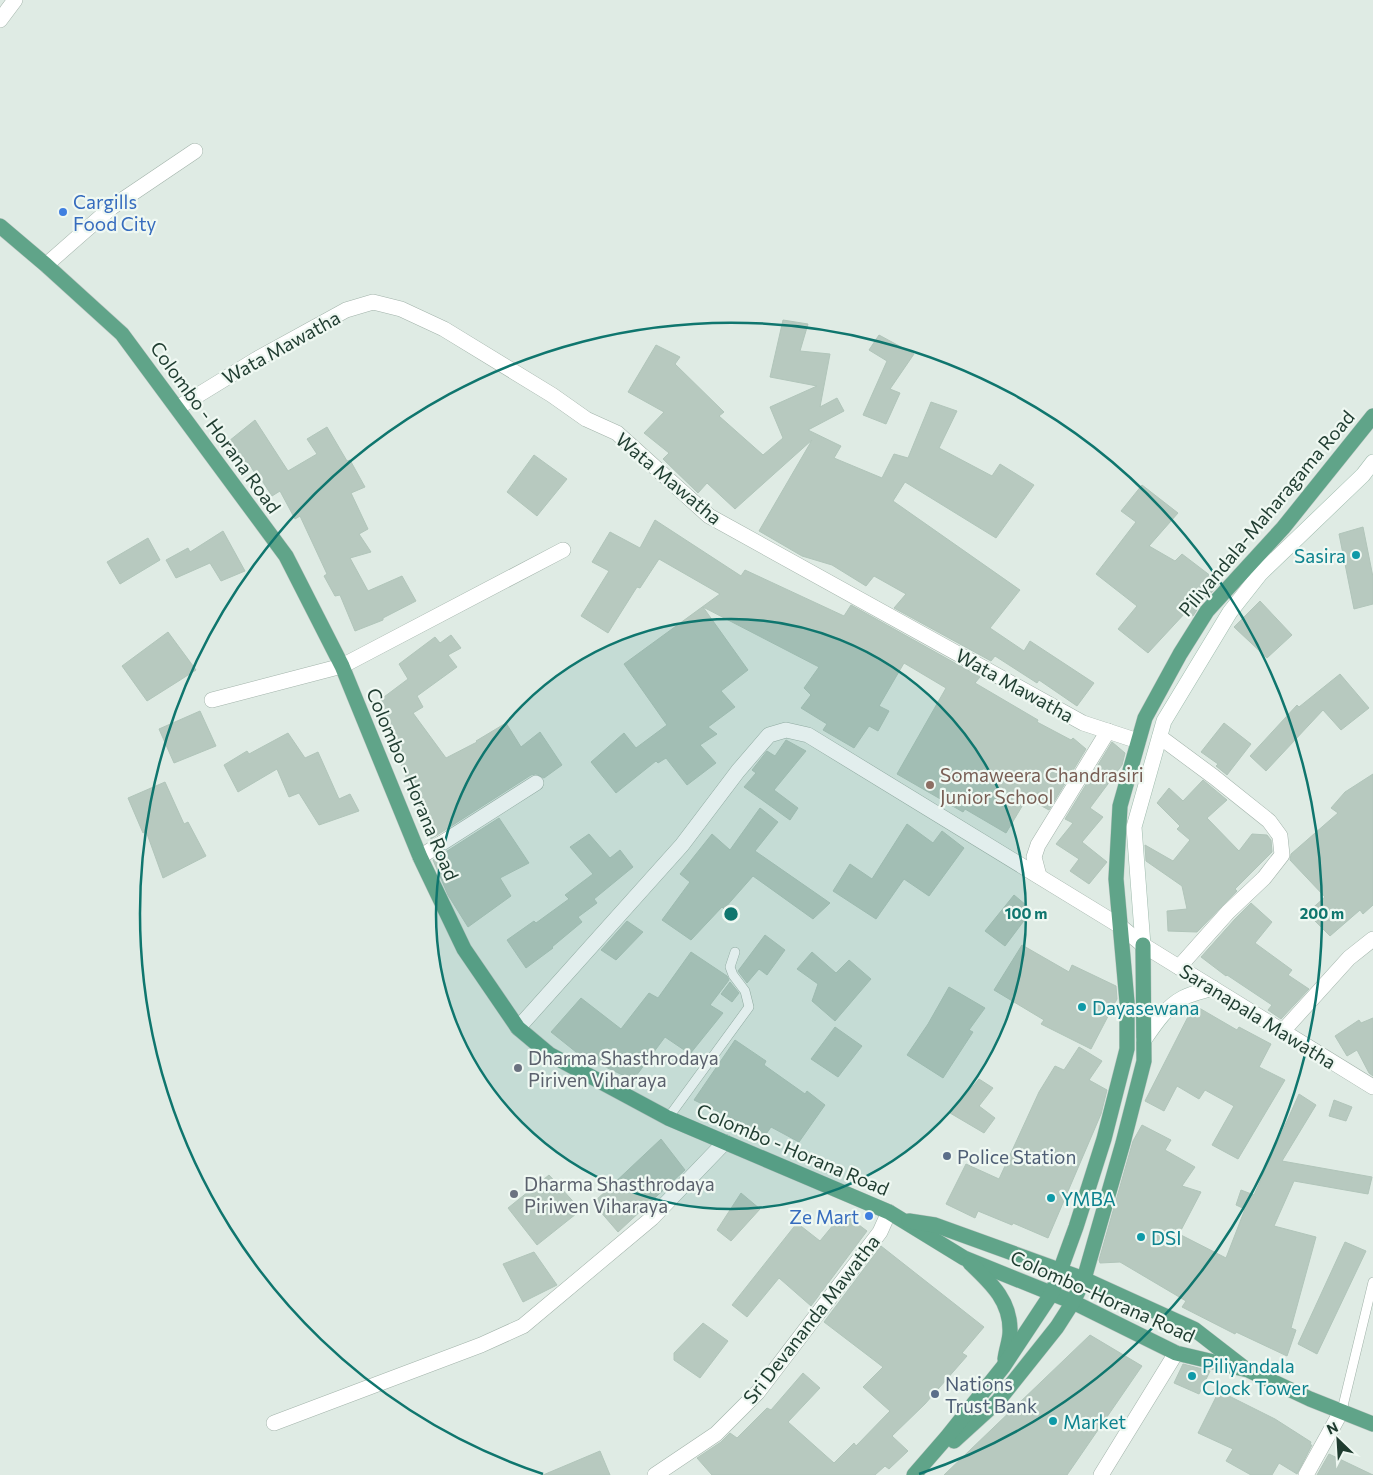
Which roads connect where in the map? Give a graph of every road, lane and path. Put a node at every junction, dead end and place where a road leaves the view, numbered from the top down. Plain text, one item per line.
1 (16, 0) edge
2 (0, 20) edge
3 (195, 151) dead end
4 (0, 226) edge
5 (46, 265) junction
6 (177, 408) junction
7 (1373, 416) edge
8 (1373, 462) edge
9 (563, 550) dead end
10 (342, 666) junction
11 (212, 700) dead end
12 (1108, 731) junction
13 (1160, 737) junction
14 (1138, 741) junction
15 (536, 783) dead end
16 (420, 857) junction
17 (1039, 876) junction
18 (1120, 926) junction
19 (1373, 939) edge
20 (1144, 945) junction
21 (735, 952) dead end
22 (1179, 966) junction
23 (1213, 988) junction
24 (518, 1028) junction
25 (1283, 1031) junction
26 (1144, 1040) junction
27 (1373, 1087) edge
28 (668, 1118) junction
29 (725, 1142) junction
30 (889, 1212) junction
31 (903, 1220) junction
32 (964, 1258) junction
33 (1061, 1270) junction
34 (1084, 1279) junction
35 (1373, 1282) edge
36 (1052, 1293) junction
37 (1073, 1302) junction
38 (1176, 1353) junction
39 (1003, 1367) junction
40 (1248, 1370) junction
41 (1342, 1410) junction
42 (274, 1423) dead end
43 (1373, 1424) edge
44 (655, 1475) edge
45 (915, 1475) edge
46 (1101, 1475) edge
47 (1306, 1475) edge

1 - 2 street
3 - 5 street
4 - 5 main road, Colombo - Horana Road
5 - 6 main road, Colombo - Horana Road
6 - 10 main road, Colombo - Horana Road
6 - 12 street, Wata Mawatha
7 - 14 main road, Piliyandala-Maharagama Road
8 - 13 street, Piliyandala-Maharagama Road
9 - 10 street
10 - 11 street
10 - 16 main road, Colombo - Horana Road
12 - 14 street, Wata Mawatha
12 - 17 street
13 - 20 street, Piliyandala-Maharagama Road
13 - 22 street
14 - 18 main road, Piliyandala-Maharagama Road
15 - 16 street
16 - 24 main road, Colombo - Horana Road
17 - 18 street, Saranapala Mawatha
17 - 24 street, Saranapala Mawatha
18 - 20 street, Saranapala Mawatha
18 - 33 main road, Piliyandala-Maharagama Road
19 - 25 street
20 - 22 street, Saranapala Mawatha
20 - 26 main road, Piliyandala-Maharagama Road
21 - 28 lane
22 - 23 street, Saranapala Mawatha
23 - 25 street, Saranapala Mawatha
23 - 26 street
24 - 28 main road, Colombo - Horana Road
25 - 27 street, Saranapala Mawatha
26 - 34 main road, Piliyandala-Maharagama Road
28 - 29 main road, Colombo - Horana Road
29 - 30 main road, Colombo - Horana Road
29 - 42 street
30 - 31 main road, Colombo - Horana Road
30 - 44 street, Sri Devananda Mawatha
31 - 32 main road, Colombo-Horana Road
31 - 33 main road, Colombo-Horana Road
32 - 36 main road, Colombo-Horana Road
32 - 39 main road
33 - 34 main road, Colombo-Horana Road
33 - 36 main road, Piliyandala-Maharagama Road
34 - 37 main road, Piliyandala-Maharagama Road
34 - 40 main road, Colombo-Horana Road
35 - 41 lane
36 - 37 main road, Colombo-Horana Road
36 - 39 main road, Piliyandala-Maharagama Road
37 - 38 main road, Colombo-Horana Road
37 - 45 main road, Piliyandala-Maharagama Road
38 - 40 main road, Colombo-Horana Road
38 - 46 street
39 - 45 main road, Piliyandala-Maharagama Road
40 - 41 main road
41 - 43 main road
41 - 47 street

